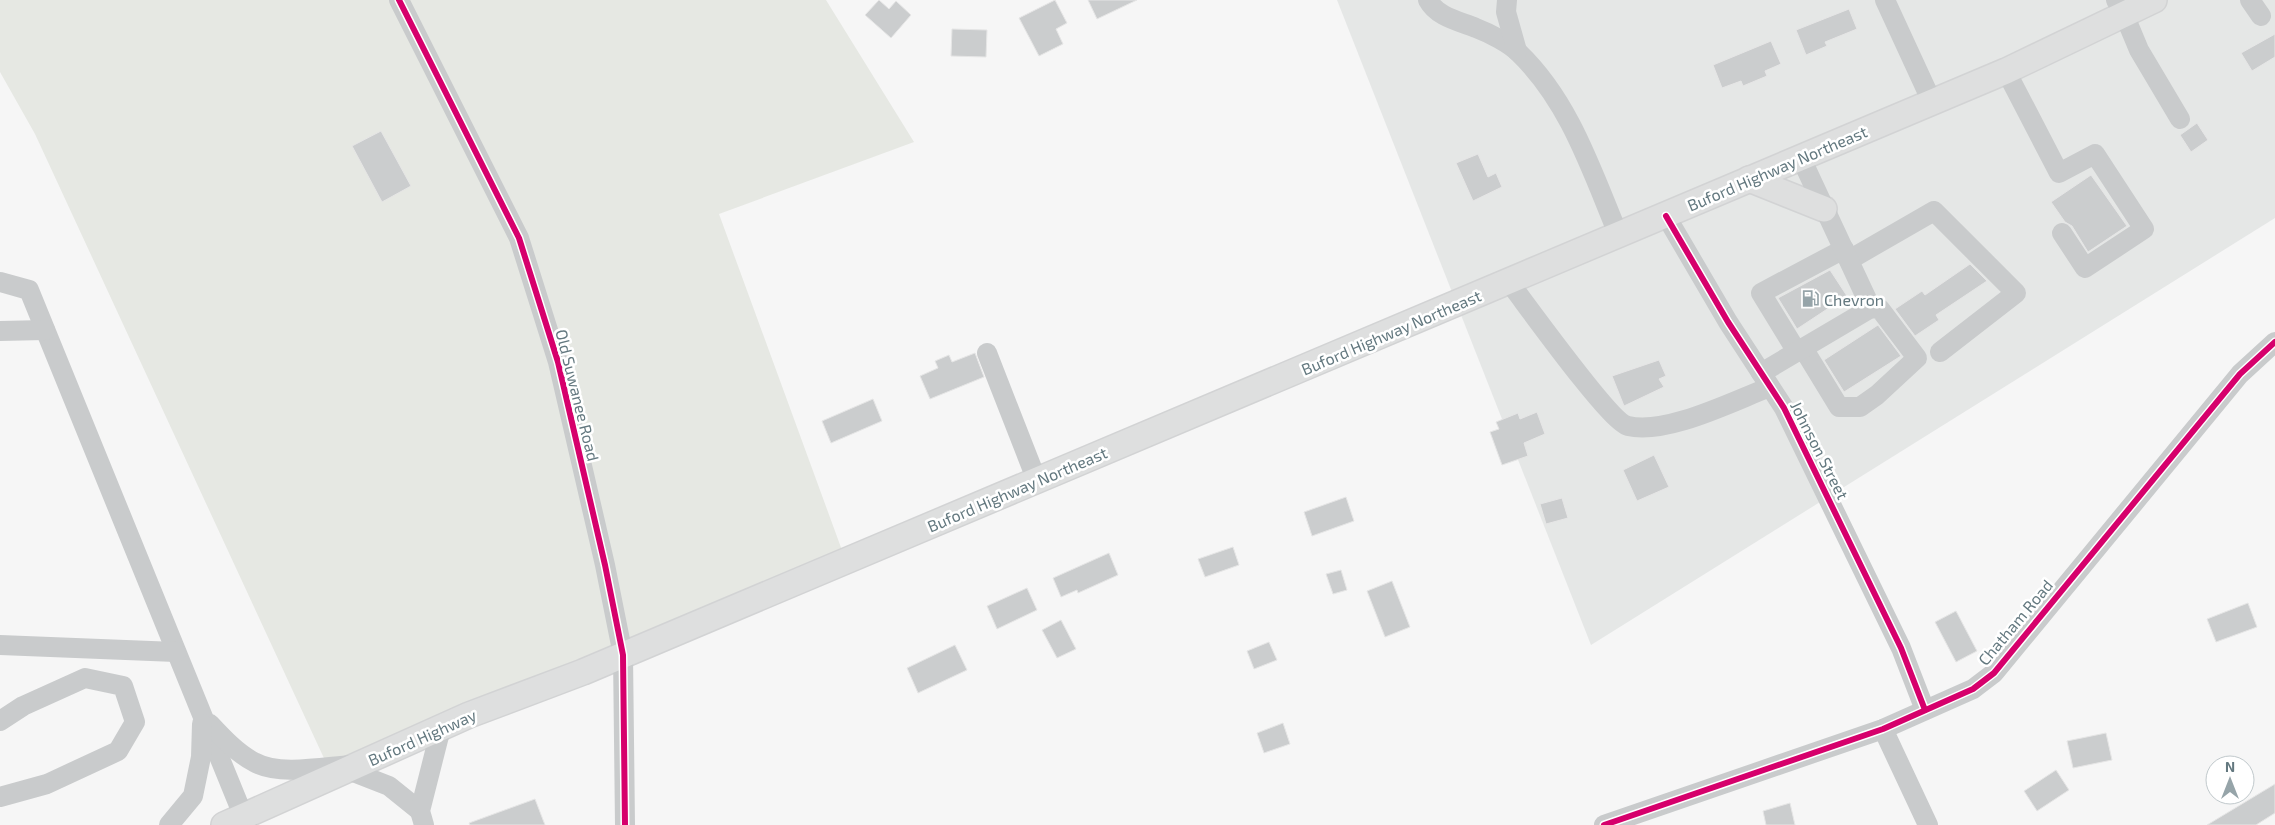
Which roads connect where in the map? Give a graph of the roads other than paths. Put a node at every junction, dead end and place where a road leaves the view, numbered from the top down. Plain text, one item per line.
1 (399, 0) edge
2 (1507, 0) edge
3 (1884, 0) edge
4 (2154, 0) edge
5 (1427, 3) edge
6 (2120, 7) edge
7 (1517, 51) junction
8 (2006, 71) junction
9 (1932, 102) junction
10 (2180, 118) dead end
11 (1801, 158) junction
12 (1750, 179) junction
13 (1824, 209) junction
14 (1666, 216) junction
15 (2062, 233) dead end
16 (1619, 236) junction
17 (1846, 255) junction
18 (0, 282) edge
19 (1510, 282) junction
20 (1871, 308) junction
21 (45, 330) junction
22 (0, 331) edge
23 (2275, 342) edge
24 (1800, 350) junction
25 (1940, 352) dead end
26 (987, 353) dead end
27 (1766, 380) junction
28 (1037, 481) junction
29 (0, 645) edge
30 (176, 652) junction
31 (623, 655) junction
32 (1925, 710) junction
33 (202, 715) junction
34 (0, 721) edge
35 (441, 728) junction
36 (1883, 729) junction
37 (354, 767) junction
38 (0, 797) edge
39 (422, 818) edge
40 (238, 822) edge
41 (169, 825) edge
42 (626, 825) edge
43 (1604, 825) edge
44 (1928, 825) edge

1 - 31 street, Old Suwanee Road
2 - 7 street
3 - 9 street
4 - 6 main road, Buford Highway Northeast
5 - 7 street
6 - 8 main road, Buford Highway Northeast
6 - 10 street
7 - 16 street
8 - 9 main road, Buford Highway Northeast
8 - 15 street
9 - 11 main road, Buford Highway Northeast
11 - 12 main road, Buford Highway Northeast
11 - 13 street
12 - 13 main road
12 - 14 main road, Buford Highway Northeast
13 - 17 street
14 - 16 main road, Buford Highway Northeast
14 - 27 street, Johnson Street
16 - 19 main road, Buford Highway Northeast
17 - 20 street
17 - 24 street
17 - 25 street
18 - 21 street
19 - 27 street
19 - 28 main road, Buford Highway Northeast
20 - 24 street
20 - 24 street
21 - 22 street
21 - 30 street
23 - 32 street, Chatham Road
24 - 27 street
26 - 28 street
27 - 32 street, Johnson Street
28 - 31 main road, Buford Highway Northeast
29 - 30 street
30 - 33 street
31 - 35 main road, Buford Highway
31 - 42 street, Old Suwanee Road
32 - 36 street, Chatham Road
33 - 37 street
33 - 40 street
33 - 41 street
34 - 38 street
35 - 37 main road, Buford Highway
35 - 39 street
36 - 43 street, Chatham Road
36 - 44 street
37 - 39 street
37 - 40 main road, Buford Highway

